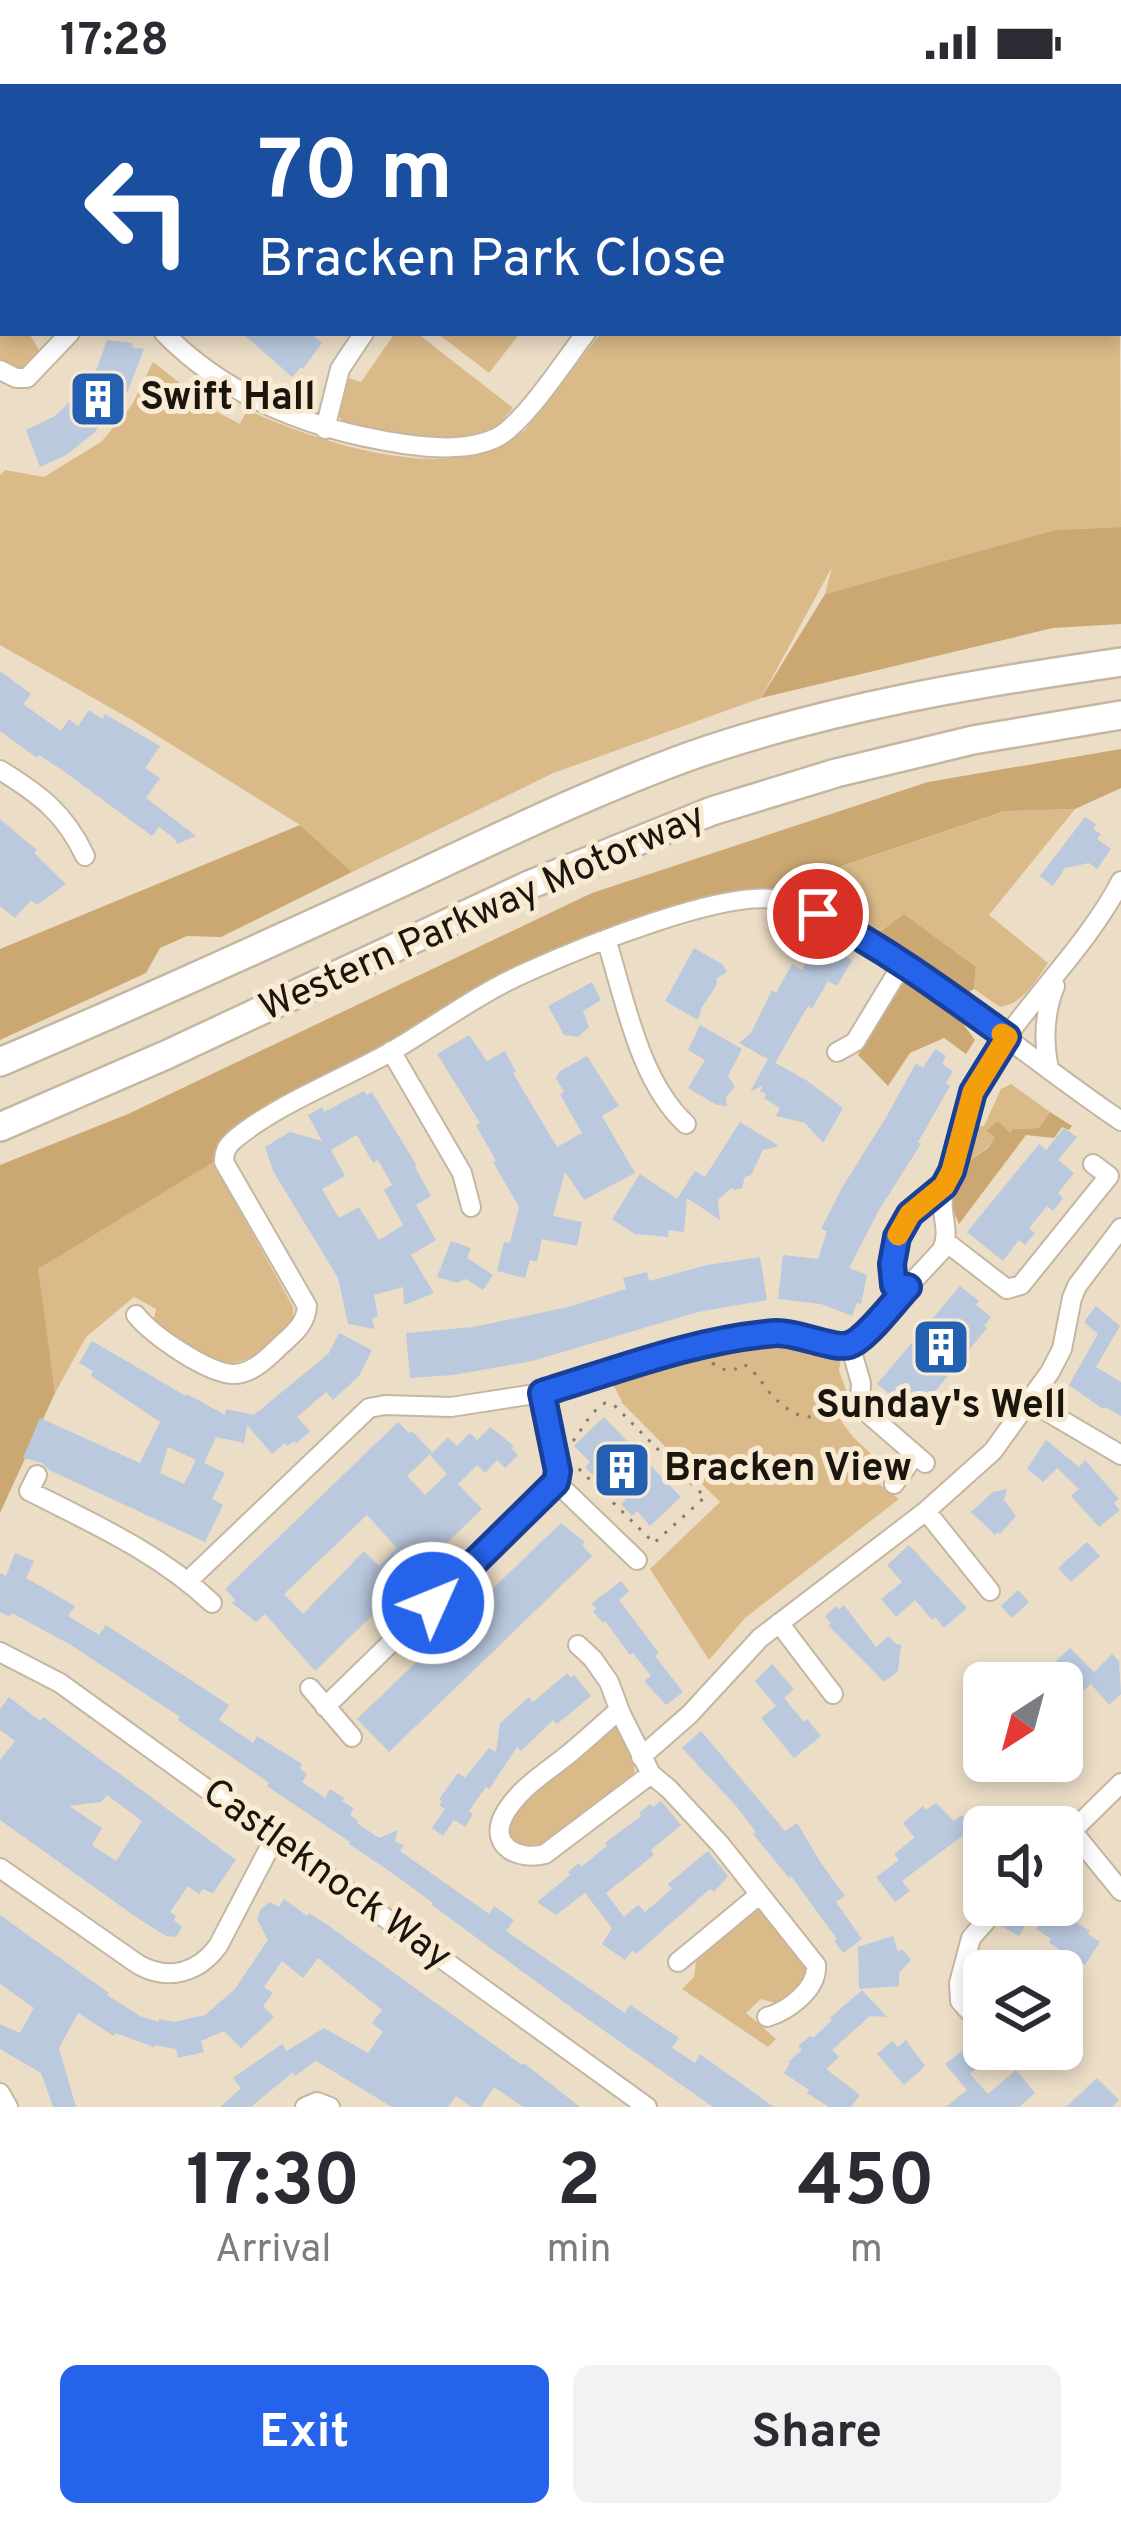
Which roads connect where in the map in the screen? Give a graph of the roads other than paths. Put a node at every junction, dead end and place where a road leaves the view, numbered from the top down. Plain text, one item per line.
1 (167, 336) edge
2 (362, 336) edge
3 (584, 336) edge
4 (65, 340) edge
5 (0, 370) edge
6 (325, 429) junction
7 (1121, 662) edge
8 (1121, 715) edge
9 (0, 770) edge
10 (86, 856) dead end
11 (1119, 889) edge
12 (606, 939) junction
13 (903, 963) junction
14 (1061, 968) junction
15 (1007, 1037) junction
16 (391, 1051) junction
17 (836, 1052) dead end
18 (0, 1062) edge
19 (1049, 1069) junction
20 (1121, 1121) edge
21 (686, 1124) dead end
22 (0, 1127) edge
23 (1093, 1164) dead end
24 (944, 1186) junction
25 (471, 1207) dead end
26 (1121, 1228) edge
27 (946, 1242) junction
28 (908, 1287) junction
29 (136, 1315) dead end
30 (850, 1345) junction
31 (542, 1393) junction
32 (1029, 1401) junction
33 (1121, 1455) edge
34 (37, 1475) dead end
35 (556, 1482) junction
36 (894, 1484) dead end
37 (926, 1511) junction
38 (637, 1560) dead end
39 (188, 1581) junction
40 (990, 1591) dead end
41 (212, 1604) dead end
42 (779, 1623) junction
43 (578, 1645) dead end
44 (0, 1652) edge
45 (310, 1688) dead end
46 (833, 1694) dead end
47 (325, 1706) junction
48 (620, 1710) junction
49 (352, 1737) dead end
50 (646, 1766) junction
51 (1121, 1784) edge
52 (1083, 1821) edge
53 (274, 1839) junction
54 (1083, 1853) edge
55 (0, 1868) edge
56 (1121, 1892) edge
57 (759, 1895) junction
58 (678, 1962) dead end
59 (963, 1968) edge
60 (963, 2003) edge
61 (766, 2017) dead end
62 (0, 2093) edge
63 (8, 2107) edge
64 (305, 2107) edge
65 (330, 2107) edge
66 (647, 2107) edge

1 - 6 street
2 - 6 street
3 - 6 street
4 - 5 street
7 - 18 highway, Western Parkway Motorway
8 - 22 highway, Western Parkway Motorway
9 - 10 street
11 - 14 street
12 - 13 street
12 - 16 street
12 - 21 street
13 - 15 street
13 - 17 street
14 - 15 street
14 - 19 street
15 - 19 street
15 - 24 street
16 - 25 street
16 - 29 street
19 - 20 street
23 - 27 street
24 - 27 street
24 - 28 street
26 - 32 street
27 - 28 street
28 - 30 street
30 - 31 street
30 - 36 street
31 - 35 street
31 - 39 street
32 - 33 street
32 - 37 street
34 - 39 street
35 - 38 street
35 - 47 street
37 - 40 street
37 - 42 street
39 - 41 street
42 - 46 street
42 - 50 street
43 - 48 street
44 - 53 street, Castleknock Way
45 - 47 street
47 - 49 street
48 - 50 street
48 - 50 street
50 - 57 street
51 - 52 street
53 - 55 street
53 - 66 street, Castleknock Way
54 - 56 street
57 - 58 street
57 - 61 street
59 - 60 street
62 - 63 street
64 - 65 street

